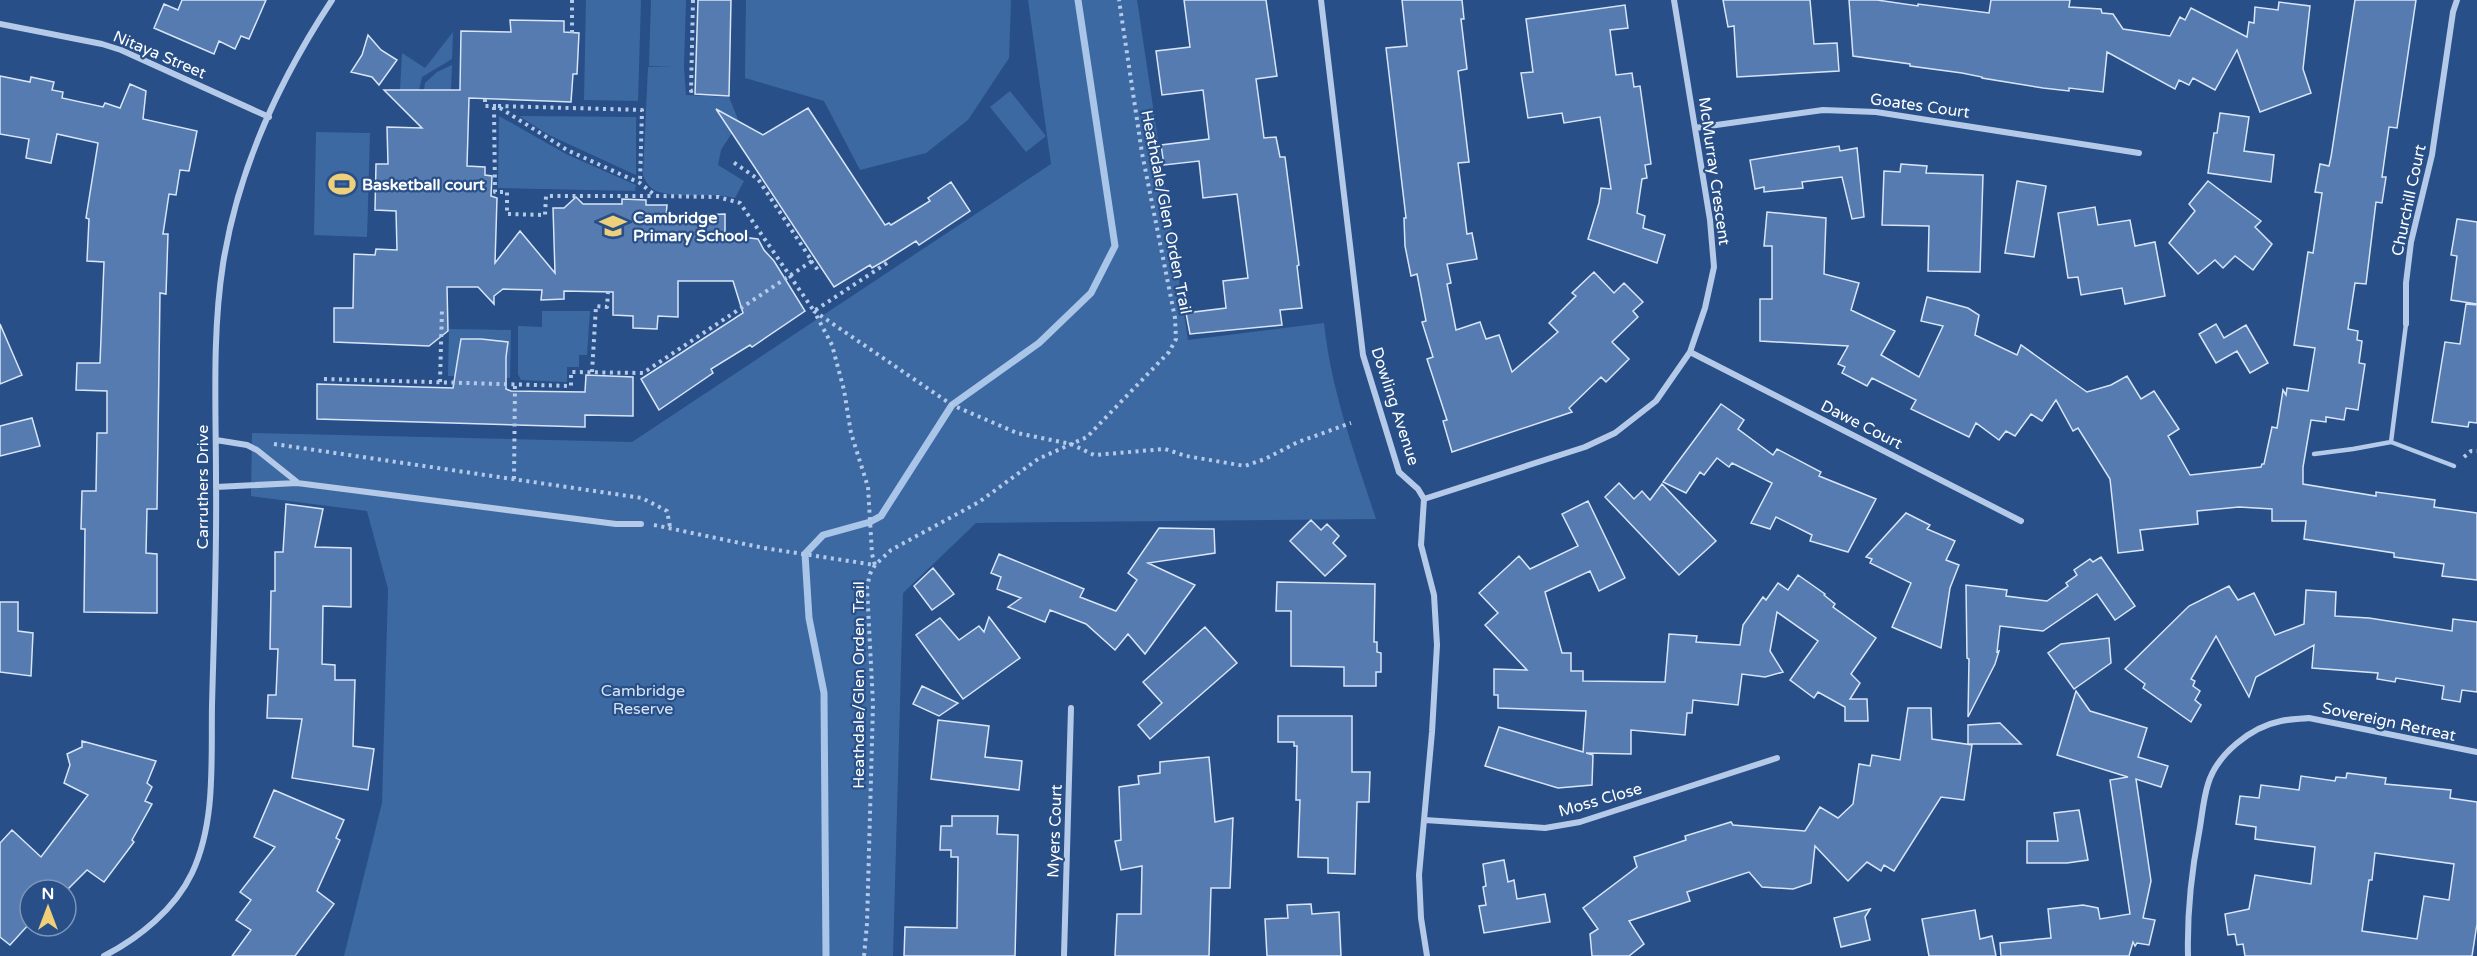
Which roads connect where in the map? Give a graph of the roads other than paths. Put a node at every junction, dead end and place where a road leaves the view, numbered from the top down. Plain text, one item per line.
1 (332, 0) edge
2 (1321, 0) edge
3 (1674, 0) edge
4 (2457, 0) edge
5 (0, 24) edge
6 (269, 117) junction
7 (1695, 128) junction
8 (2139, 153) dead end
9 (2406, 324) joint
10 (1690, 352) junction
11 (216, 440) junction
12 (2391, 442) junction
13 (2314, 454) dead end
14 (2454, 466) dead end
15 (297, 483) junction
16 (216, 487) junction
17 (1424, 499) junction
18 (2021, 521) dead end
19 (641, 524) road end
20 (1071, 708) dead end
21 (2477, 752) edge
22 (1777, 758) dead end
23 (1425, 820) junction
24 (104, 956) edge
25 (1064, 956) edge
26 (1427, 956) edge
27 (2187, 956) edge

1 - 6 street, Carruthers Drive
2 - 17 street, Dowling Avenue
3 - 7 street, McMurray Crescent
4 - 9 street, Churchill Court
5 - 6 street, Nitaya Street
6 - 11 street, Carruthers Drive
7 - 8 street, Goates Court
7 - 10 street, McMurray Crescent
9 - 12 lane, Churchill Court
10 - 17 street, McMurray Crescent
10 - 18 street, Dawe Court
11 - 15 street
11 - 16 street, Carruthers Drive
12 - 13 lane
12 - 14 lane
15 - 16 street
15 - 19 street
16 - 24 street, Carruthers Drive
17 - 23 street
20 - 25 street, Myers Court
21 - 27 street, Sovereign Retreat
22 - 23 street, Moss Close
23 - 26 street

